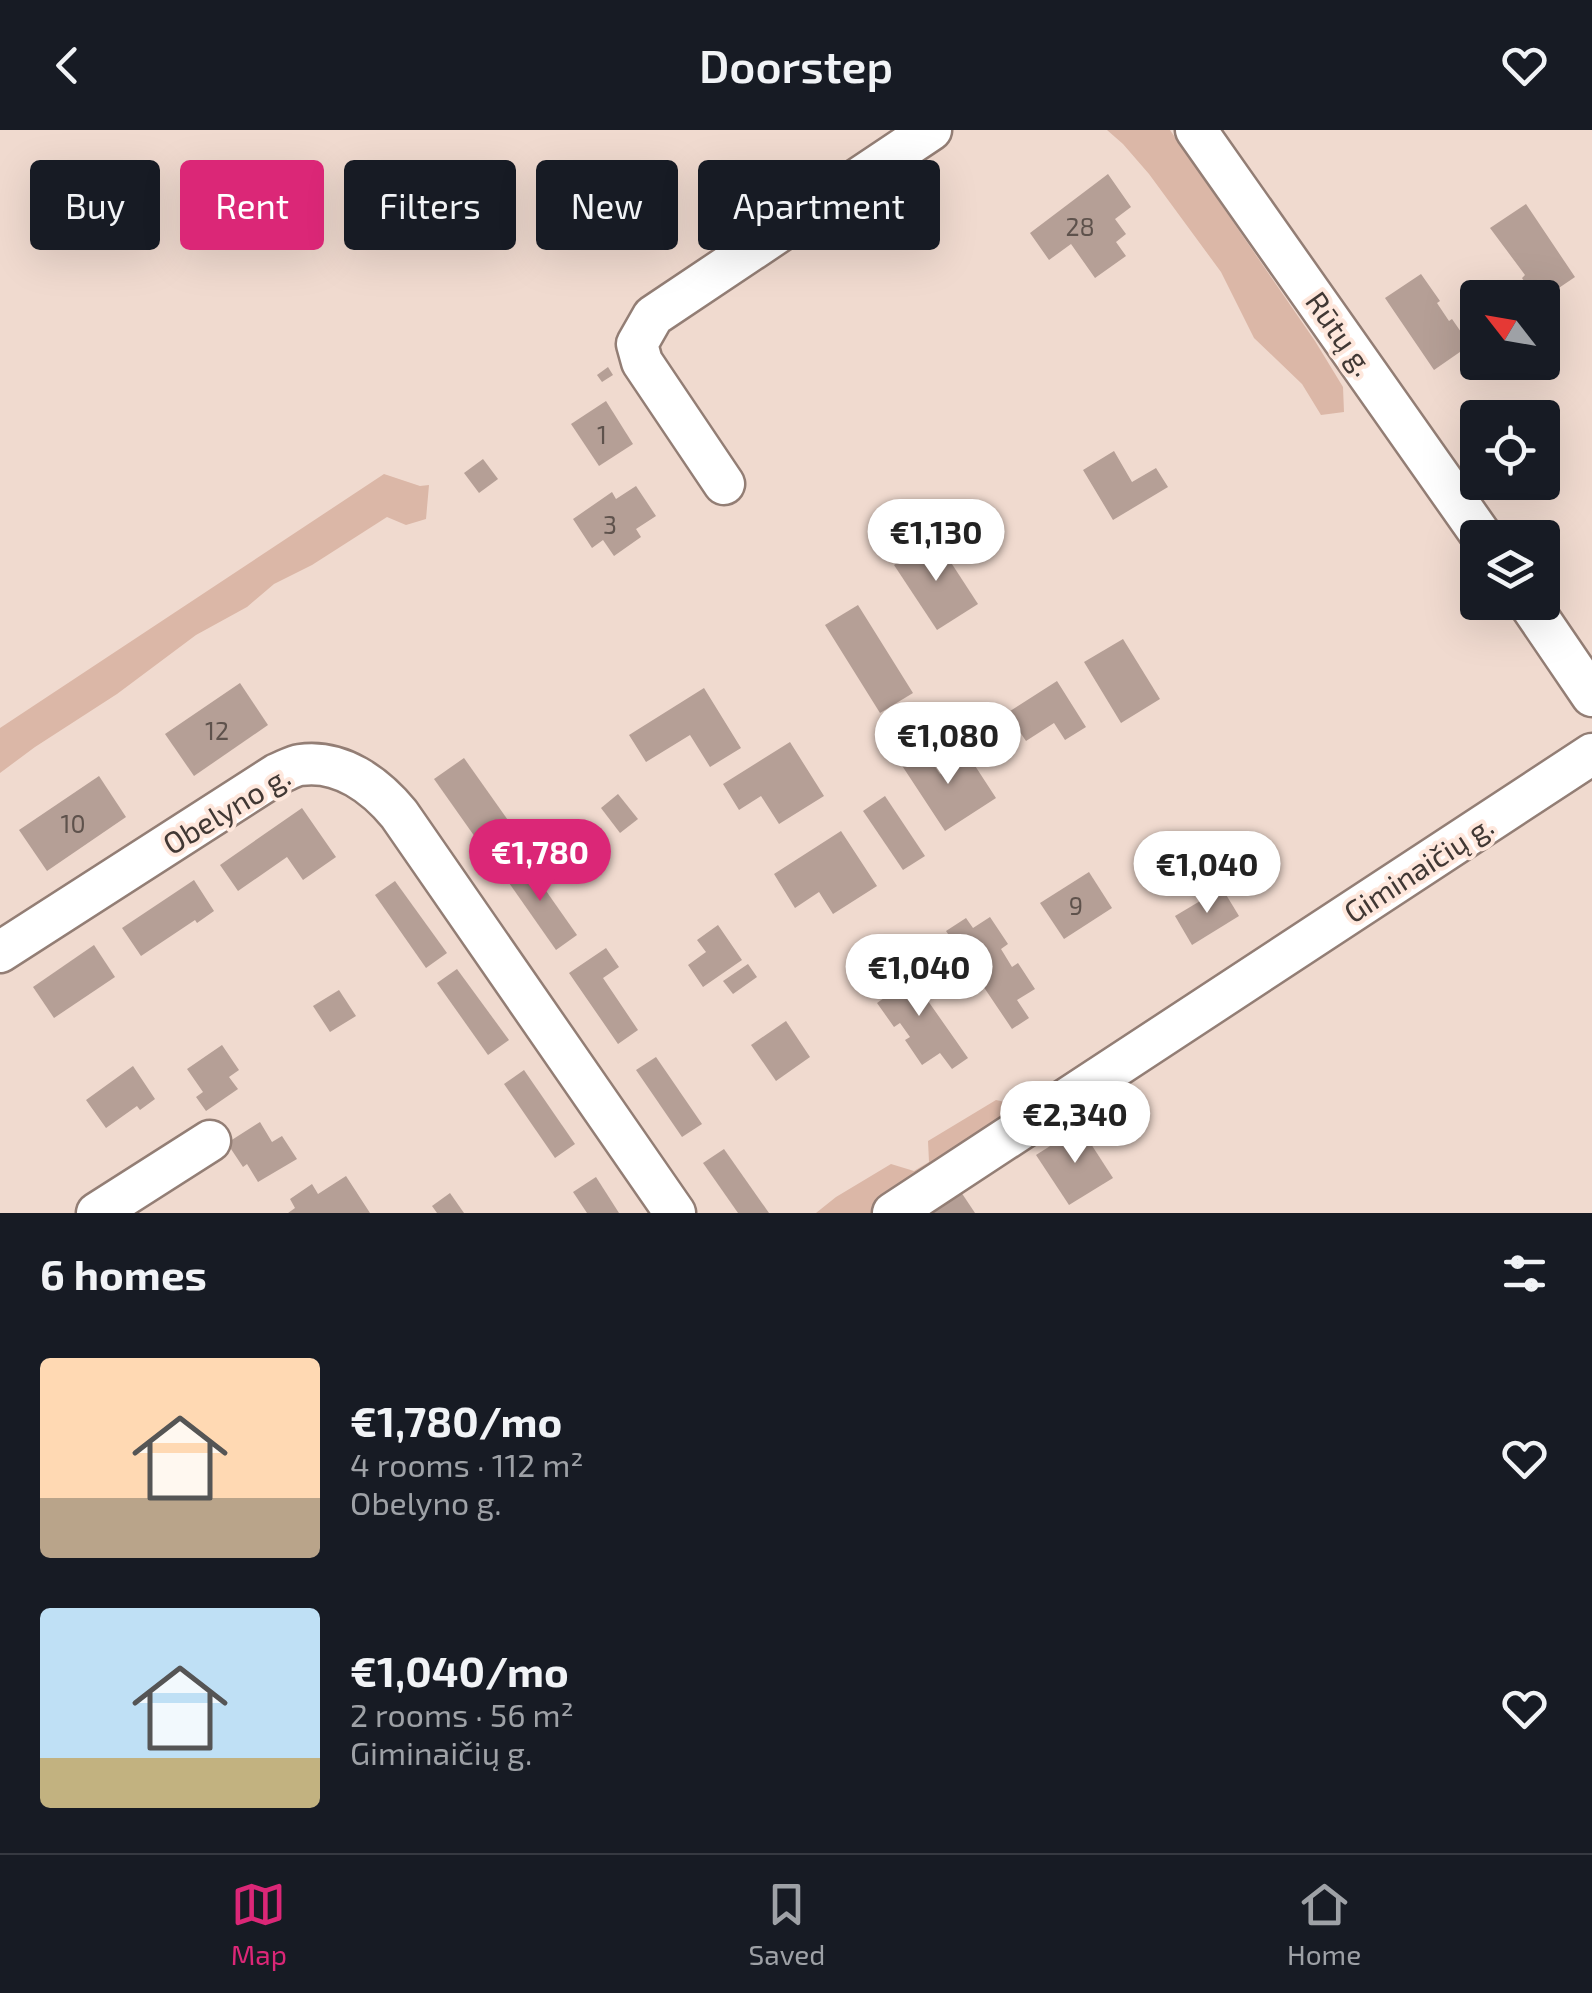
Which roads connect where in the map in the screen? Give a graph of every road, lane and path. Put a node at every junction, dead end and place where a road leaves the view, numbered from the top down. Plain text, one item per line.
1 (931, 130) edge
2 (1196, 130) edge
3 (724, 484) dead end
4 (1470, 520) edge
5 (1540, 620) edge
6 (1592, 696) edge
7 (1592, 754) edge
8 (0, 952) edge
9 (210, 1141) dead end
10 (97, 1213) edge
11 (675, 1213) edge
12 (893, 1213) edge

1 - 3 street
2 - 4 street, Rūtų g.
5 - 6 street
7 - 12 street, Giminaičių g.
8 - 11 street, Obelyno g.
9 - 10 street

